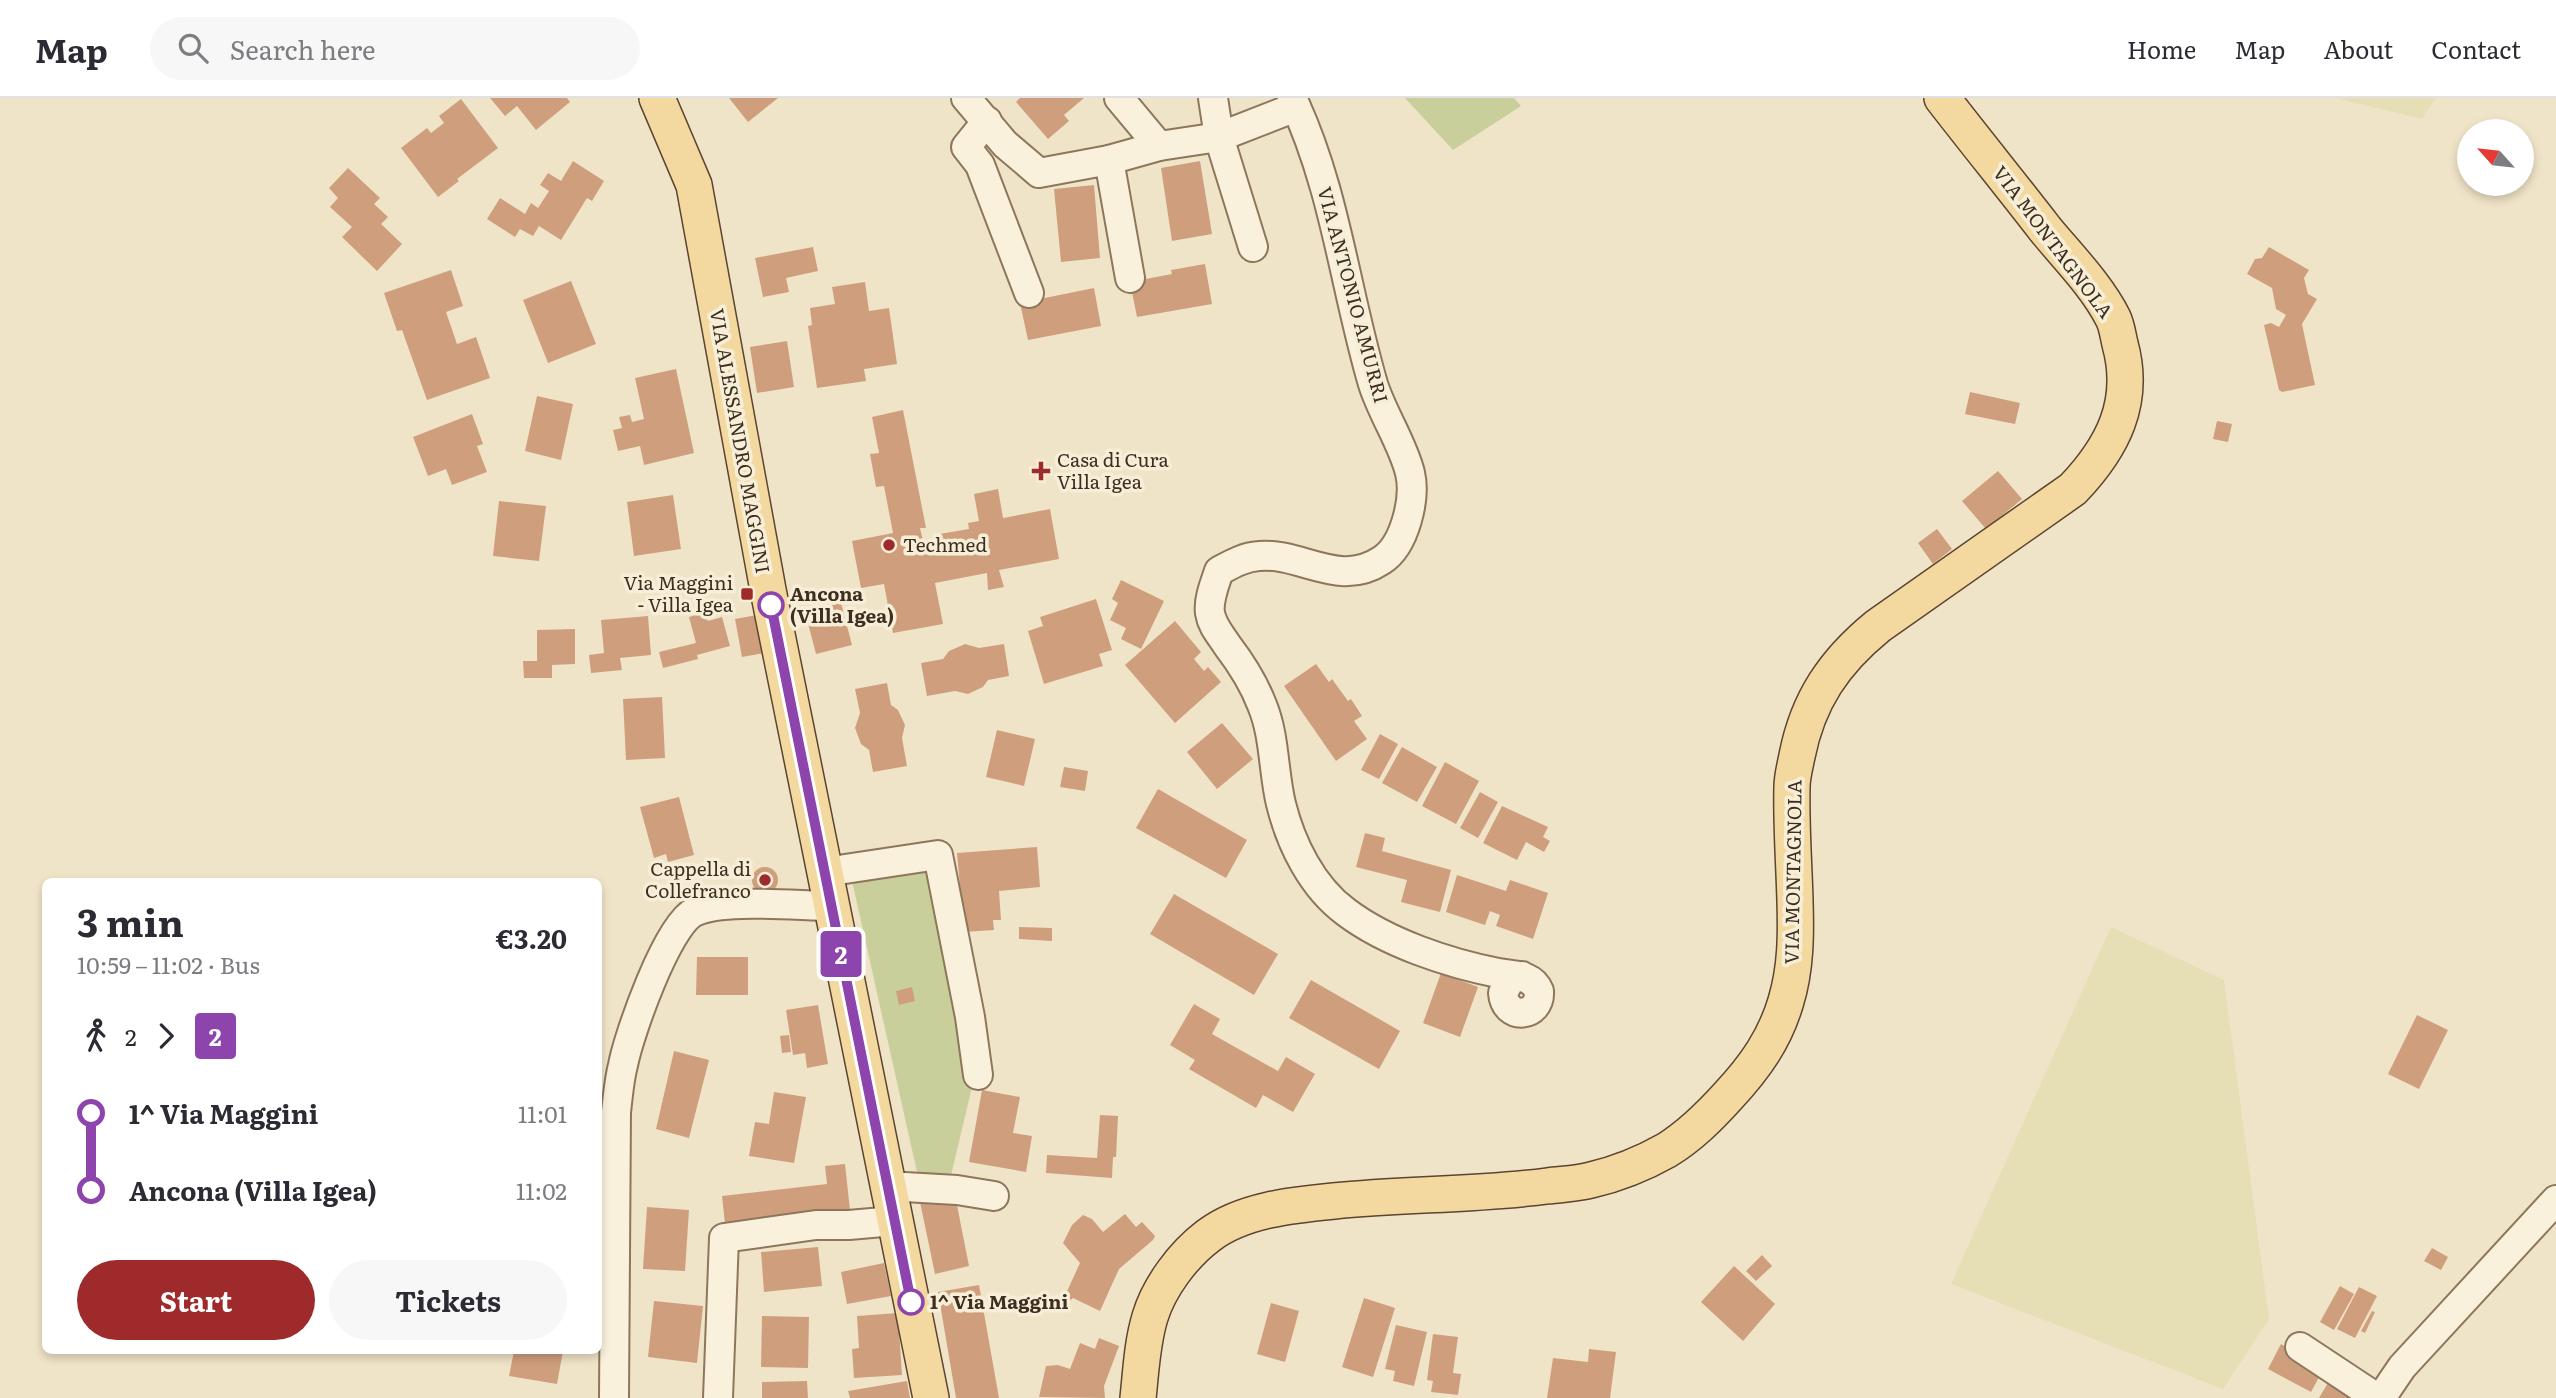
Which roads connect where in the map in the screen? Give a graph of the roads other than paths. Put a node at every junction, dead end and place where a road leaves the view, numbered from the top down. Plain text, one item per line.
1 (657, 98) edge
2 (966, 98) edge
3 (1119, 98) edge
4 (1213, 98) edge
5 (1942, 98) edge
6 (1294, 102) edge
7 (988, 121) junction
8 (1219, 137) junction
9 (1005, 144) junction
10 (1173, 144) junction
11 (1109, 160) junction
12 (980, 165) junction
13 (1253, 247) dead end
14 (1130, 278) dead end
15 (1029, 293) dead end
16 (825, 872) junction
17 (832, 906) junction
18 (1503, 999) dead end
19 (978, 1075) dead end
20 (887, 1186) junction
21 (994, 1196) dead end
22 (2556, 1200) edge
23 (894, 1221) junction
24 (2300, 1347) dead end
25 (614, 1398) edge
26 (718, 1398) edge
27 (931, 1398) edge
28 (1138, 1398) edge
29 (2379, 1398) edge

1 - 16 main road, VIA ALESSANDRO MAGGINI
2 - 7 street
3 - 10 street
4 - 8 street
5 - 28 main road, VIA MONTAGNOLA
6 - 8 street
6 - 18 street, VIA ANTONIO AMURRI
7 - 9 street
7 - 12 street
8 - 10 street
8 - 13 street
9 - 11 street
9 - 12 street
10 - 11 street
11 - 14 street
12 - 15 street
16 - 17 main road, VIA ALESSANDRO MAGGINI
16 - 19 street
17 - 20 main road, VIA ALESSANDRO MAGGINI
17 - 25 street
20 - 21 street
20 - 23 main road, VIA ALESSANDRO MAGGINI
22 - 29 street
23 - 26 street
23 - 27 main road, VIA ALESSANDRO MAGGINI
24 - 29 street

